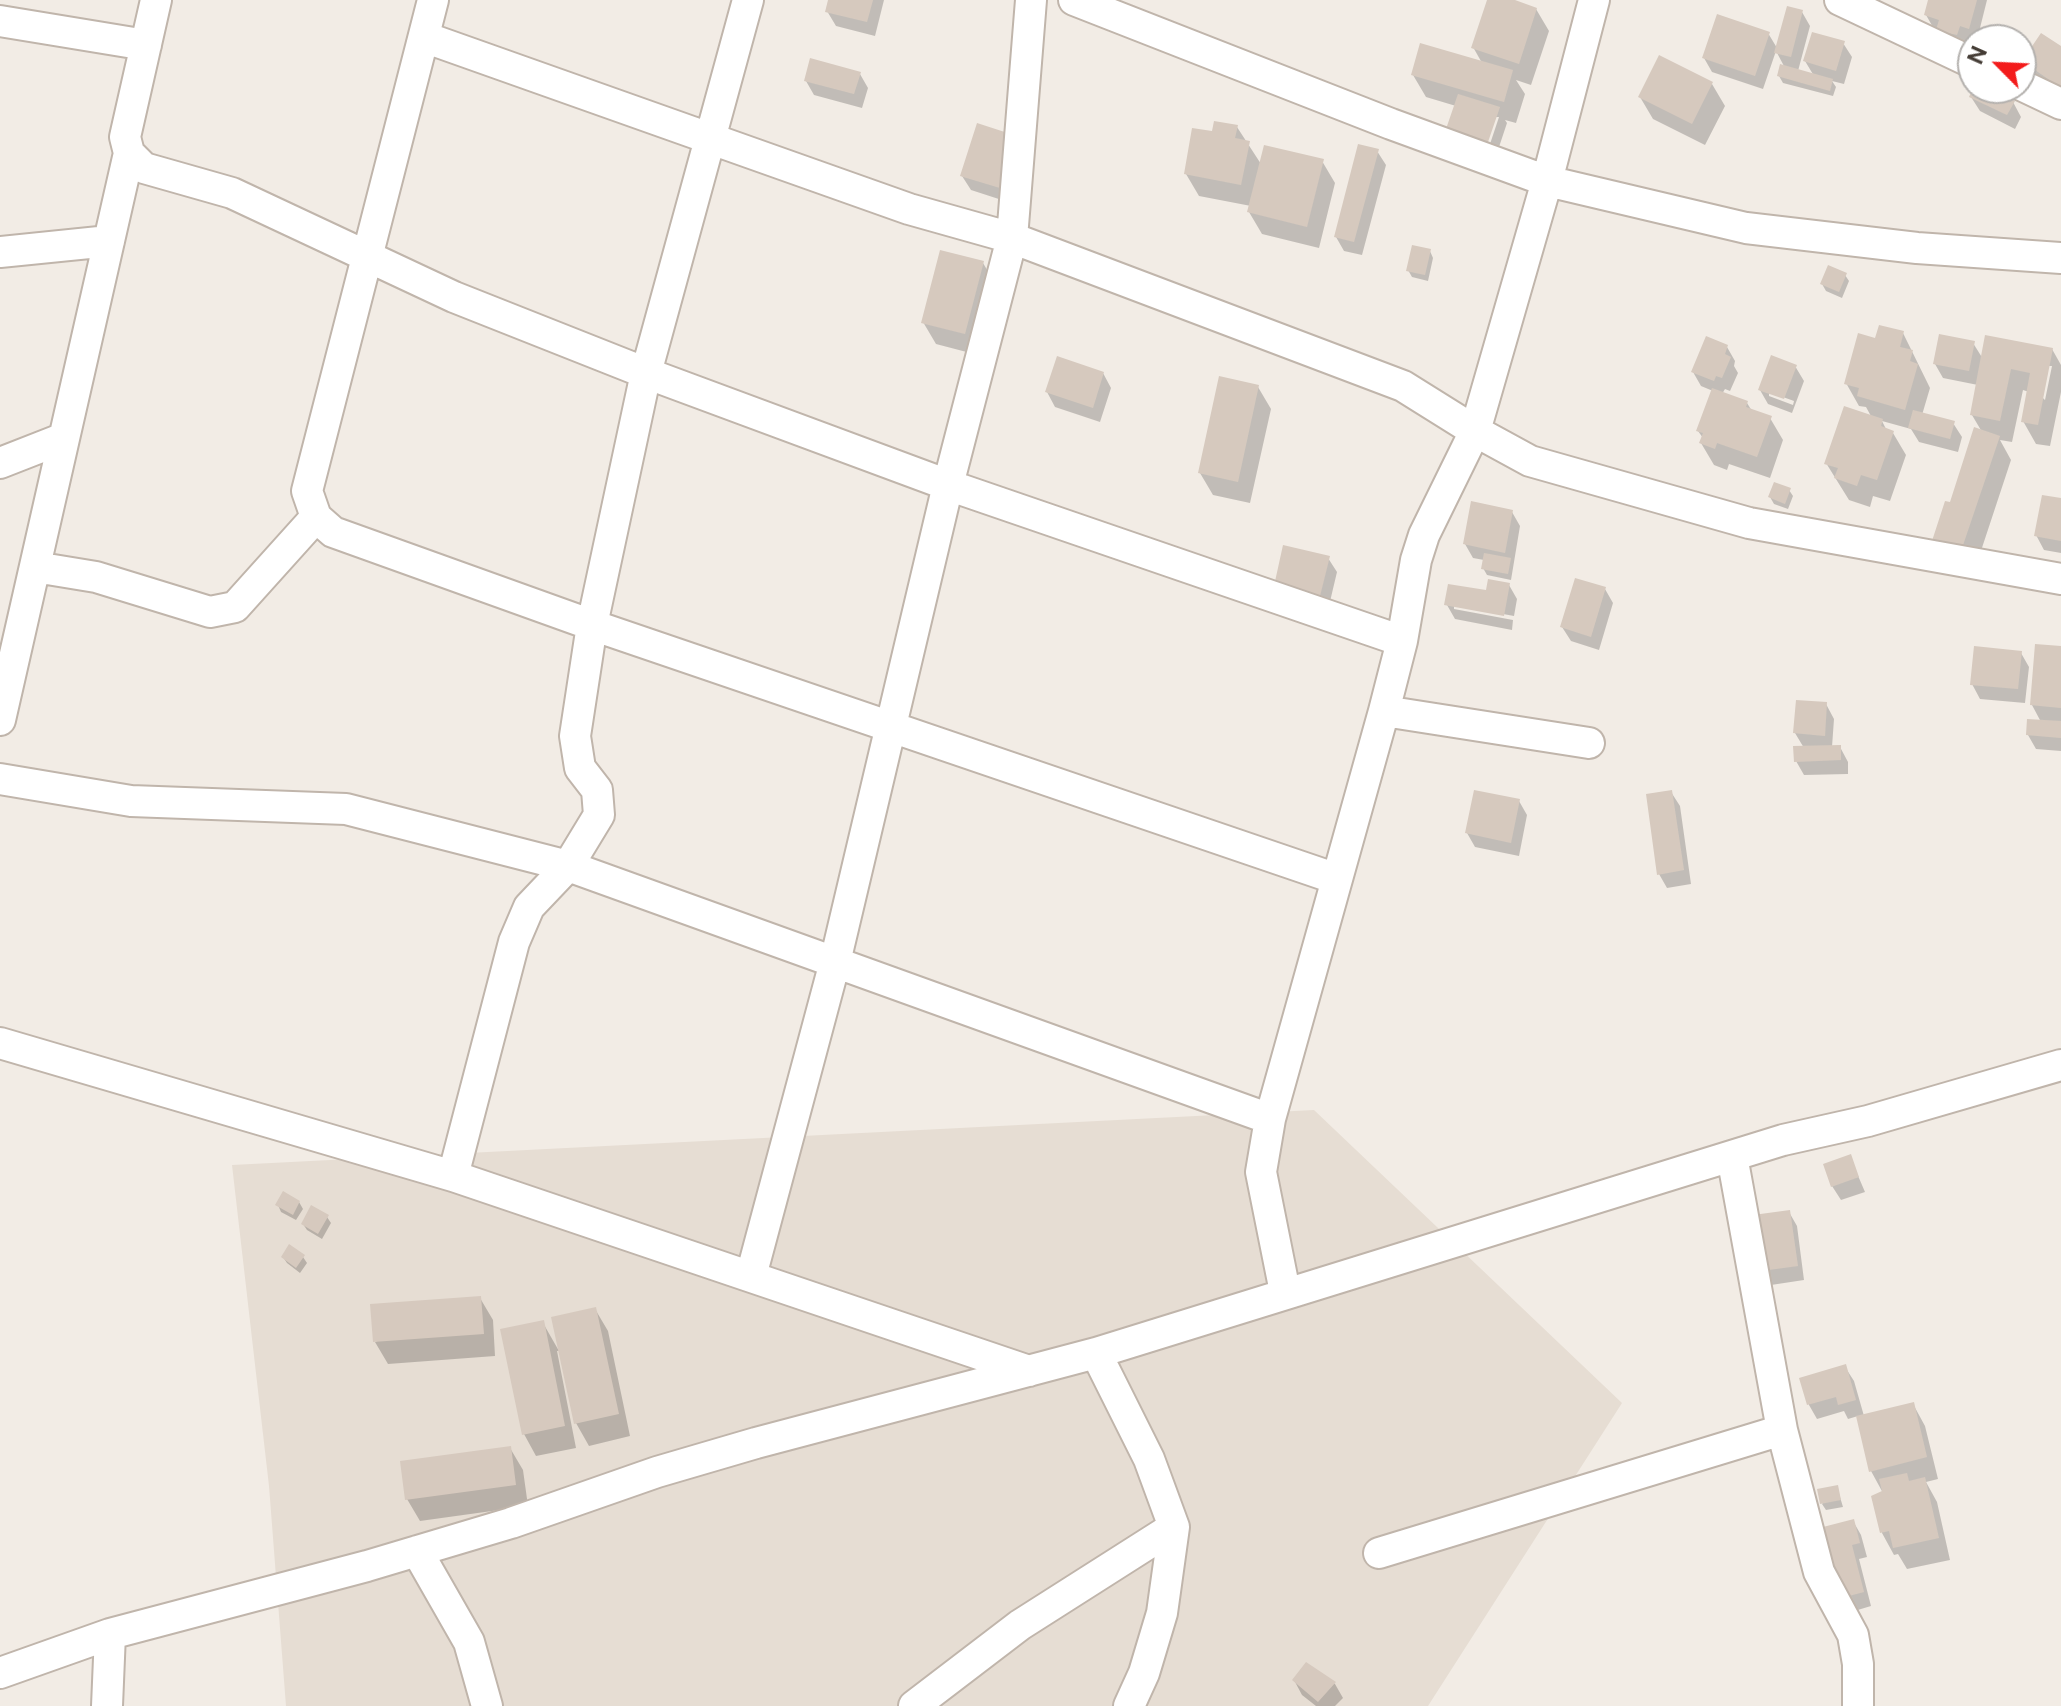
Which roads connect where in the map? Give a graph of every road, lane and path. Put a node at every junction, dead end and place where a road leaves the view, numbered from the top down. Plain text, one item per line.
1 (156, 0) edge
2 (433, 0) edge
3 (748, 0) edge
4 (1031, 0) edge
5 (1074, 0) edge
6 (1594, 0) edge
7 (1840, 0) edge
8 (1880, 9) edge
9 (0, 21) edge
10 (424, 37) junction
11 (146, 45) junction
12 (1957, 54) edge
13 (2037, 93) edge
14 (2061, 104) edge
15 (711, 140) junction
16 (129, 153) junction
17 (1547, 181) junction
18 (1012, 238) junction
19 (109, 241) junction
20 (0, 252) edge
21 (369, 256) junction
22 (2061, 258) edge
23 (646, 373) junction
24 (1475, 431) junction
25 (64, 438) junction
26 (0, 463) edge
27 (948, 485) junction
28 (316, 517) junction
29 (35, 567) junction
30 (2061, 579) edge
31 (592, 625) junction
32 (1402, 641) junction
33 (1384, 711) junction
34 (0, 720) edge
35 (891, 727) junction
36 (1589, 743) dead end
37 (0, 779) edge
38 (568, 866) junction
39 (1337, 879) junction
40 (835, 962) junction
41 (0, 1043) edge
42 (2061, 1065) edge
43 (1270, 1119) junction
44 (1732, 1156) junction
45 (453, 1176) junction
46 (751, 1276) junction
47 (1285, 1292) junction
48 (1096, 1353) junction
49 (1029, 1371) junction
50 (1782, 1430) junction
51 (1174, 1527) junction
52 (417, 1551) junction
53 (1379, 1553) dead end
54 (110, 1634) junction
55 (0, 1673) edge
56 (107, 1706) edge
57 (487, 1706) edge
58 (914, 1706) edge
59 (1129, 1706) edge
60 (1858, 1706) edge

1 - 11 street
2 - 10 street
3 - 15 street
4 - 18 street
5 - 17 street
6 - 17 street
7 - 8 street
8 - 12 street
9 - 11 street
10 - 15 street
10 - 21 street
11 - 16 street
13 - 14 street
15 - 18 street
15 - 23 street
16 - 19 street
16 - 21 street
17 - 22 street
17 - 24 street
18 - 24 street
18 - 27 street
19 - 20 street
19 - 25 street
21 - 23 street
21 - 28 street
23 - 27 street
23 - 31 street
24 - 30 street
24 - 32 street
25 - 26 street
25 - 29 street
27 - 32 street
27 - 35 street
28 - 29 street
28 - 31 street
29 - 34 street
31 - 35 street
31 - 38 street
32 - 33 street
33 - 36 street
33 - 39 street
35 - 39 street
35 - 40 street
37 - 38 street
38 - 40 street
38 - 45 street
39 - 43 street
40 - 43 street
40 - 46 street
41 - 45 street
42 - 44 street
43 - 47 street
44 - 47 street
44 - 50 street
45 - 46 street
46 - 49 street
47 - 48 street
48 - 49 street
48 - 51 street
49 - 52 street
50 - 53 street
50 - 60 street
51 - 58 street
51 - 59 street
52 - 54 street
52 - 57 street
54 - 55 street
54 - 56 street

